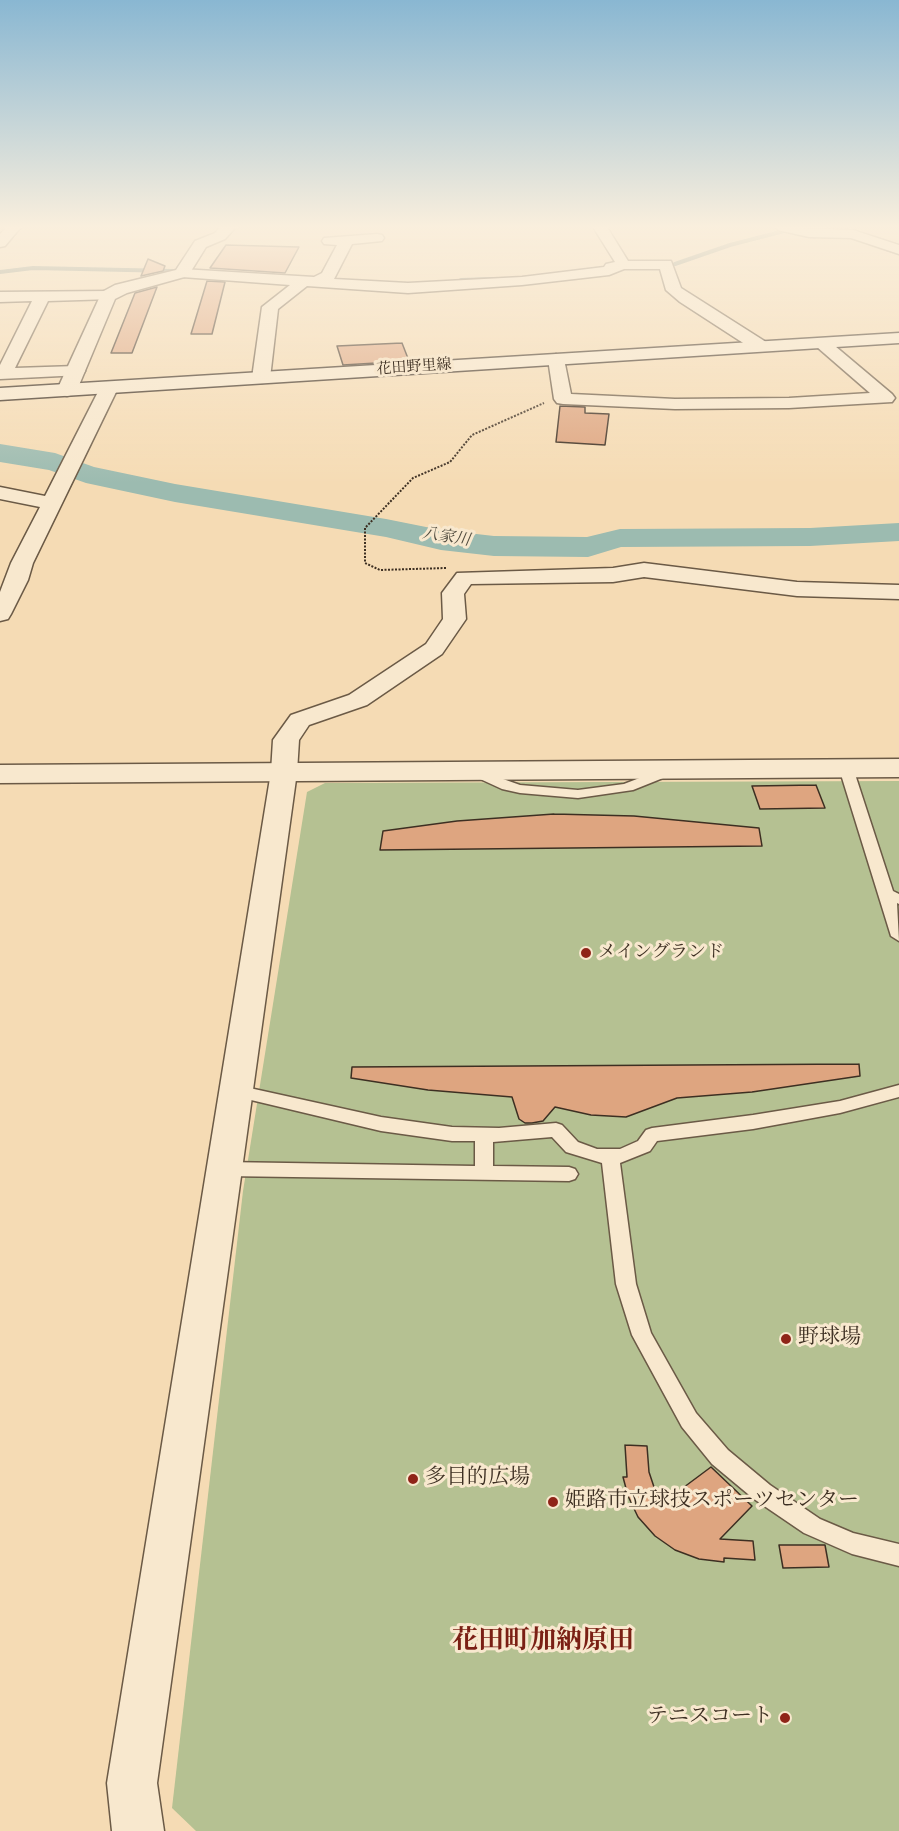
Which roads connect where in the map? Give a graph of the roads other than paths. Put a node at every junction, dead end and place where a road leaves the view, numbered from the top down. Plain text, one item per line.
1 (34, 312) edge
2 (101, 312) edge
3 (269, 312) edge
4 (706, 312) edge
5 (899, 338) edge
6 (824, 344) junction
7 (760, 346) junction
8 (556, 359) junction
9 (76, 371) junction
10 (2, 374) edge
11 (261, 378) junction
12 (109, 388) junction
13 (67, 390) junction
14 (0, 394) edge
15 (0, 494) edge
16 (51, 503) junction
17 (0, 563) edge
18 (22, 563) junction
19 (899, 592) edge
20 (0, 614) edge
21 (846, 768) junction
22 (899, 768) edge
23 (284, 772) junction
24 (0, 774) edge
25 (893, 897) edge
26 (899, 936) edge
27 (236, 1091) junction
28 (899, 1091) edge
29 (484, 1135) junction
30 (610, 1156) junction
31 (224, 1169) junction
32 (484, 1173) junction
33 (569, 1174) dead end
34 (899, 1556) edge
35 (138, 1831) edge

1 - 10 street
2 - 9 street
3 - 11 street
4 - 7 street
5 - 6 street, 花田野里線
6 - 7 street, 花田野里線
6 - 8 street
7 - 8 street, 花田野里線
8 - 11 street, 花田野里線
9 - 10 street
9 - 13 street
11 - 12 street, 花田野里線
12 - 13 street, 花田野里線
12 - 16 street
13 - 14 street, 花田野里線
15 - 16 street
16 - 18 street
17 - 18 street
18 - 20 street
19 - 23 street
21 - 22 street
21 - 23 street
21 - 25 lane
23 - 24 street
23 - 27 street
25 - 26 lane
27 - 29 lane
27 - 31 street
28 - 30 lane
29 - 30 lane
29 - 32 lane
30 - 34 lane
31 - 32 lane
31 - 35 street
32 - 33 lane

